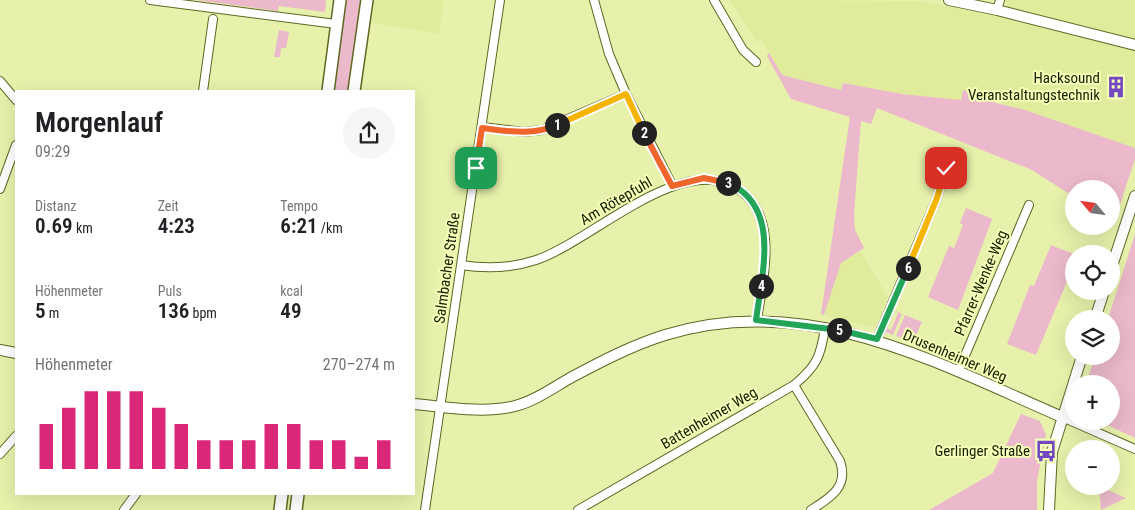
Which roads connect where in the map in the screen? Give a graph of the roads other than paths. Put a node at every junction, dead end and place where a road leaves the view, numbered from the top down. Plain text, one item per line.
1 (150, 0) edge
2 (340, 0) edge
3 (366, 0) edge
4 (500, 0) edge
5 (594, 0) edge
6 (714, 0) edge
7 (949, 0) edge
8 (999, 5) edge
9 (213, 19) dead end
10 (336, 24) junction
11 (1135, 45) edge
12 (756, 62) dead end
13 (0, 81) edge
14 (202, 90) edge
15 (328, 90) edge
16 (354, 90) edge
17 (626, 94) junction
18 (15, 99) edge
19 (482, 128) junction
20 (15, 148) edge
21 (946, 168) dead end
22 (672, 186) junction
23 (0, 189) edge
24 (1135, 196) edge
25 (1029, 205) dead end
26 (1119, 245) edge
27 (461, 265) junction
28 (756, 320) junction
29 (825, 327) junction
30 (877, 339) junction
31 (0, 350) edge
32 (15, 353) edge
33 (1079, 365) edge
34 (958, 372) junction
35 (794, 385) junction
36 (415, 404) edge
37 (441, 406) junction
38 (1062, 417) junction
39 (15, 437) edge
40 (1135, 450) edge
41 (0, 454) edge
42 (135, 495) edge
43 (282, 495) edge
44 (298, 495) edge
45 (124, 510) edge
46 (280, 510) edge
47 (296, 510) edge
48 (425, 510) edge
49 (578, 510) edge
50 (810, 510) edge
51 (1049, 510) edge

1 - 10 street
2 - 10 main road
3 - 16 main road
4 - 19 street, Salmbacher Straße
5 - 17 street
6 - 12 street
7 - 8 street
8 - 11 street
9 - 14 street
10 - 15 main road
13 - 18 street
17 - 19 street
17 - 22 street
19 - 27 street, Salmbacher Straße
20 - 23 street
21 - 30 street
22 - 27 street, Am Rötepfuhl
22 - 28 street, Am Rötepfuhl
24 - 26 street
25 - 34 street, Pfarrer-Wenke-Weg
27 - 37 street, Salmbacher Straße
28 - 29 street, Drusenheimer Weg
28 - 37 street, Drusenheimer Weg
29 - 30 street, Drusenheimer Weg
29 - 35 street, Battenheimer Weg
30 - 34 street, Drusenheimer Weg
31 - 32 street
33 - 38 street
34 - 38 street, Drusenheimer Weg
35 - 49 street, Battenheimer Weg
35 - 50 street
36 - 37 street, Drusenheimer Weg
37 - 48 street, Salmbacher Straße
38 - 40 street, Drusenheimer Weg
38 - 51 street
39 - 41 street
42 - 45 street
43 - 46 main road
44 - 47 main road

